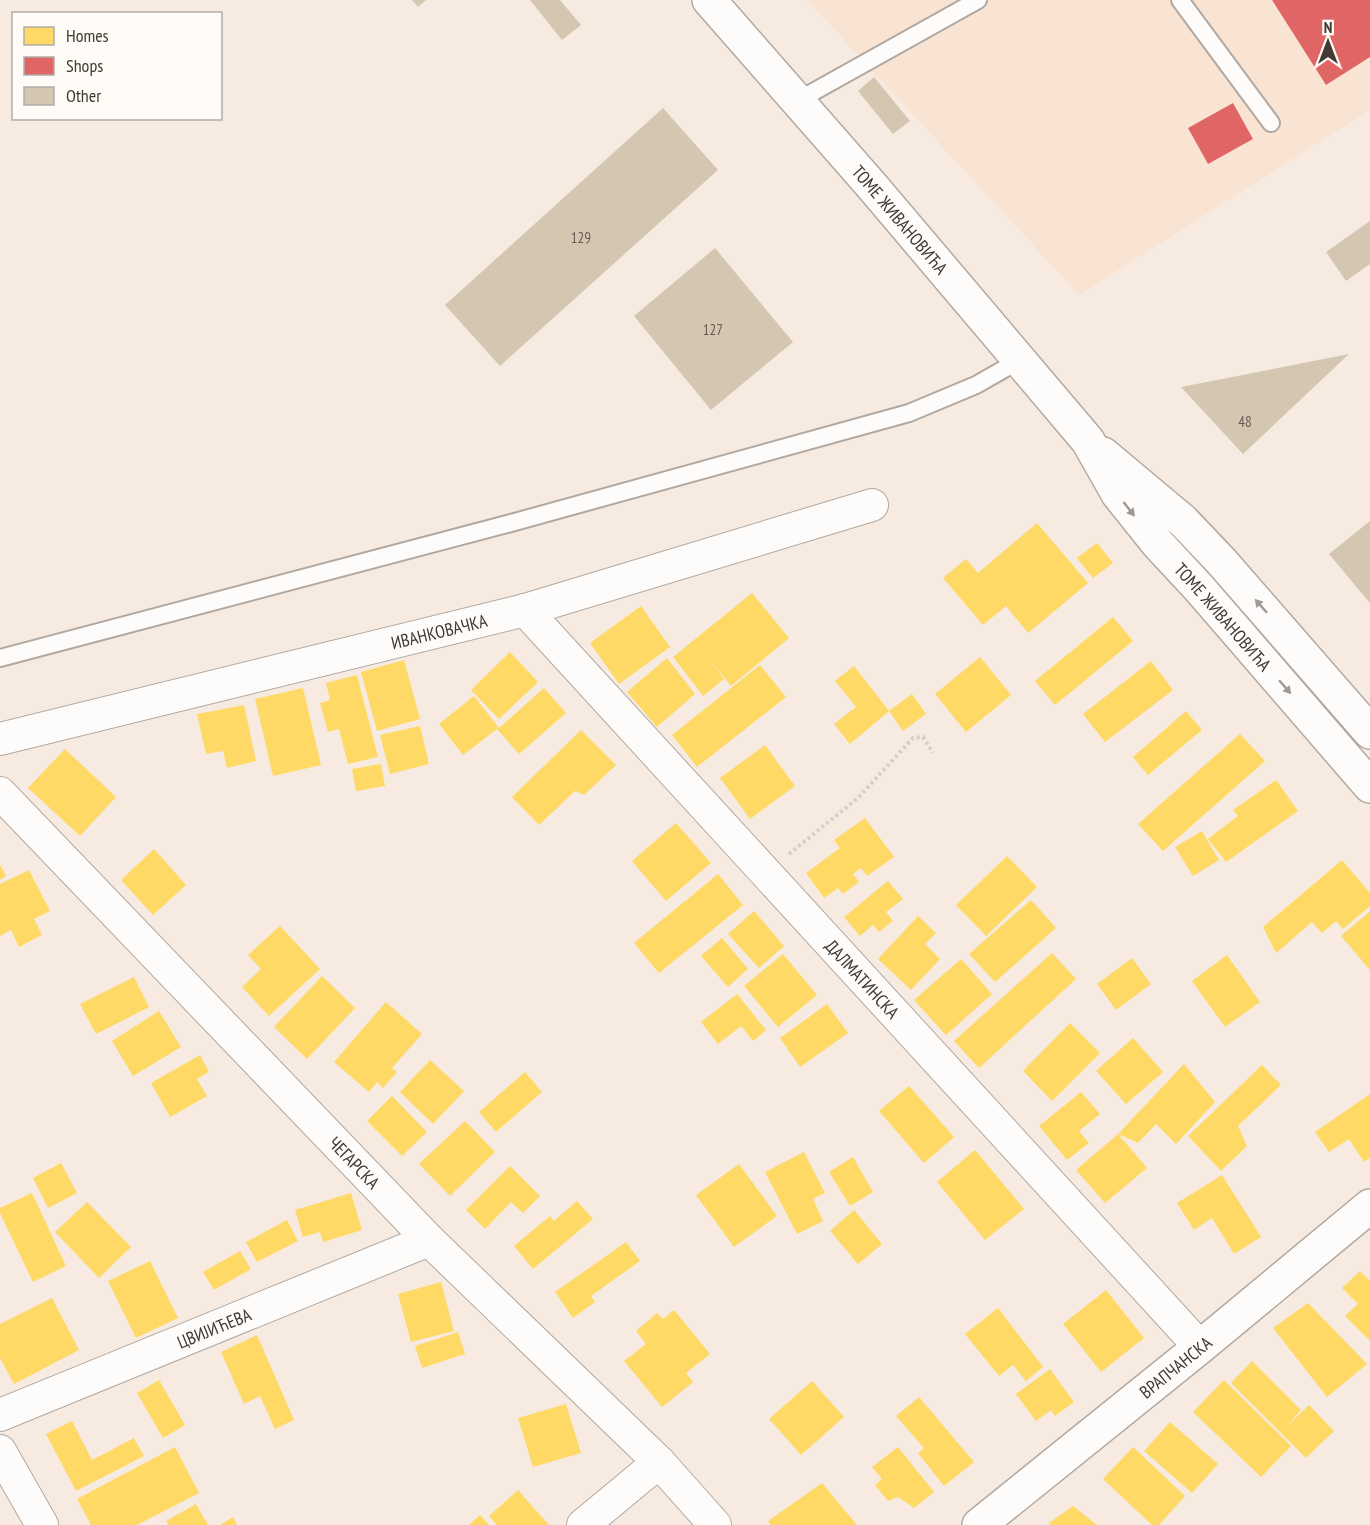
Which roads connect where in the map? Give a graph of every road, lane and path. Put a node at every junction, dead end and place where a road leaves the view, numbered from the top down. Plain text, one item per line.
1 (709, 0) edge
2 (978, 0) edge
3 (1180, 0) edge
4 (797, 101) junction
5 (1271, 123) dead end
6 (1020, 360) junction
7 (1088, 441) junction
8 (872, 505) dead end
9 (525, 610) junction
10 (0, 658) edge
11 (1370, 732) edge
12 (0, 739) edge
13 (933, 753) dead end
14 (1370, 786) edge
15 (0, 793) edge
16 (765, 873) junction
17 (1370, 1206) edge
18 (429, 1240) junction
19 (1200, 1347) junction
20 (0, 1415) edge
21 (0, 1451) edge
22 (659, 1462) junction
23 (42, 1525) edge
24 (583, 1525) edge
25 (715, 1525) edge
26 (979, 1525) edge

1 - 4 main road, ТОМЕ ЖИВАНОВИЋА
2 - 4 lane
3 - 5 lane
4 - 6 main road, ТОМЕ ЖИВАНОВИЋА
6 - 7 main road, ТОМЕ ЖИВАНОВИЋА
6 - 10 lane
11 -> 7 main road, ТОМЕ ЖИВАНОВИЋА
7 -> 14 main road, ТОМЕ ЖИВАНОВИЋА
8 - 9 street, ИВАНКОВАЧКА
9 - 12 street, ИВАНКОВАЧКА
9 - 16 street, ДАЛМАТИНСКА
13 - 16 path
15 - 18 street, ЧЕГАРСКА
16 - 19 street, ДАЛМАТИНСКА
17 - 19 main road, ВРАПЧАНСКА
18 - 20 street, ЦВИЈИЋЕВА
18 - 22 street, ЧЕГАРСКА
19 - 26 main road, ВРАПЧАНСКА
21 - 23 street
22 - 24 street
22 - 25 street, ЧЕГАРСКА

